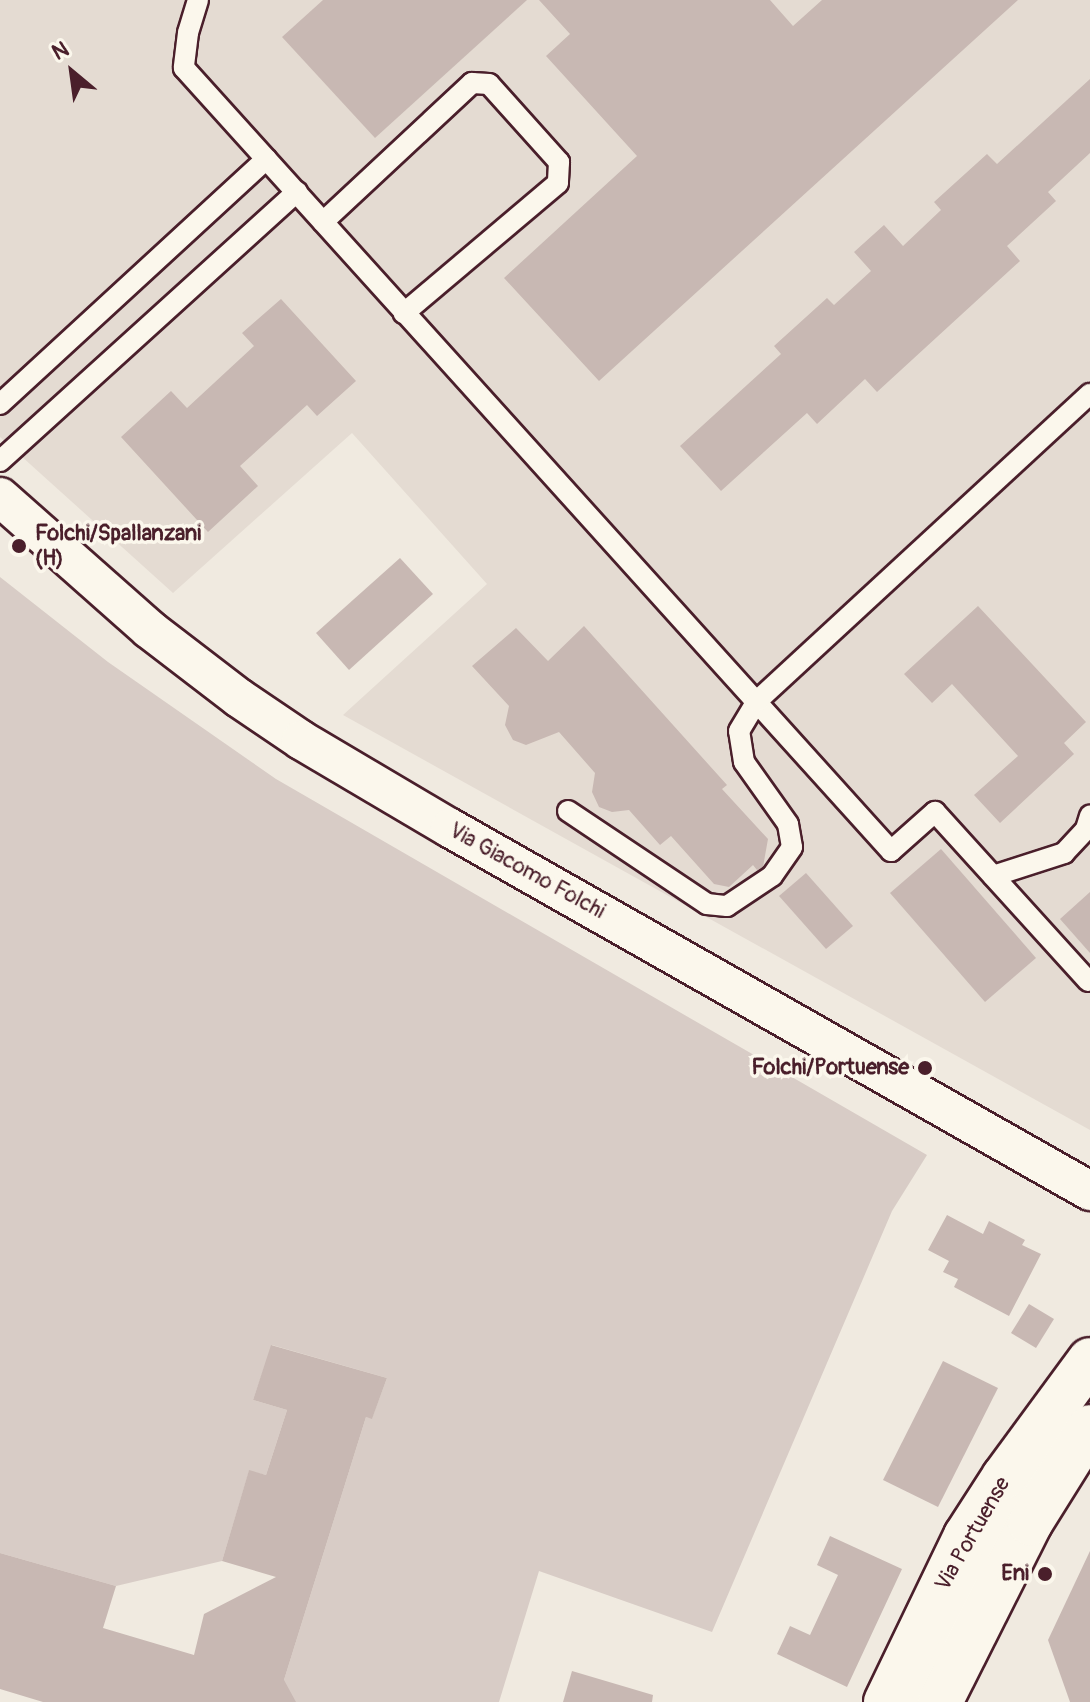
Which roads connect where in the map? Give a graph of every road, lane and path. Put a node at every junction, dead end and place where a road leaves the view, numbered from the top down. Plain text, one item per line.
1 (198, 0) edge
2 (266, 159) junction
3 (297, 192) junction
4 (323, 222) junction
5 (404, 313) junction
6 (1090, 394) edge
7 (0, 404) edge
8 (0, 461) edge
9 (0, 497) edge
10 (757, 701) junction
11 (568, 811) dead end
12 (1090, 816) edge
13 (993, 876) junction
14 (1088, 981) edge
15 (1090, 1191) edge
16 (1085, 1369) edge
17 (1090, 1427) edge
18 (886, 1702) edge
19 (911, 1702) edge
20 (940, 1702) edge

1 - 2 lane
2 - 3 lane
2 - 7 lane
3 - 4 lane
3 - 8 lane
4 - 5 lane
4 - 5 lane
5 - 10 lane
6 - 10 lane
9 - 15 street, Via Giacomo Folchi
10 - 11 lane
10 - 13 lane
12 - 13 lane
13 - 14 lane
16 - 18 main road, Via Portuense
16 - 19 lane, Via Portuense
17 - 20 main road, Via Portuense

